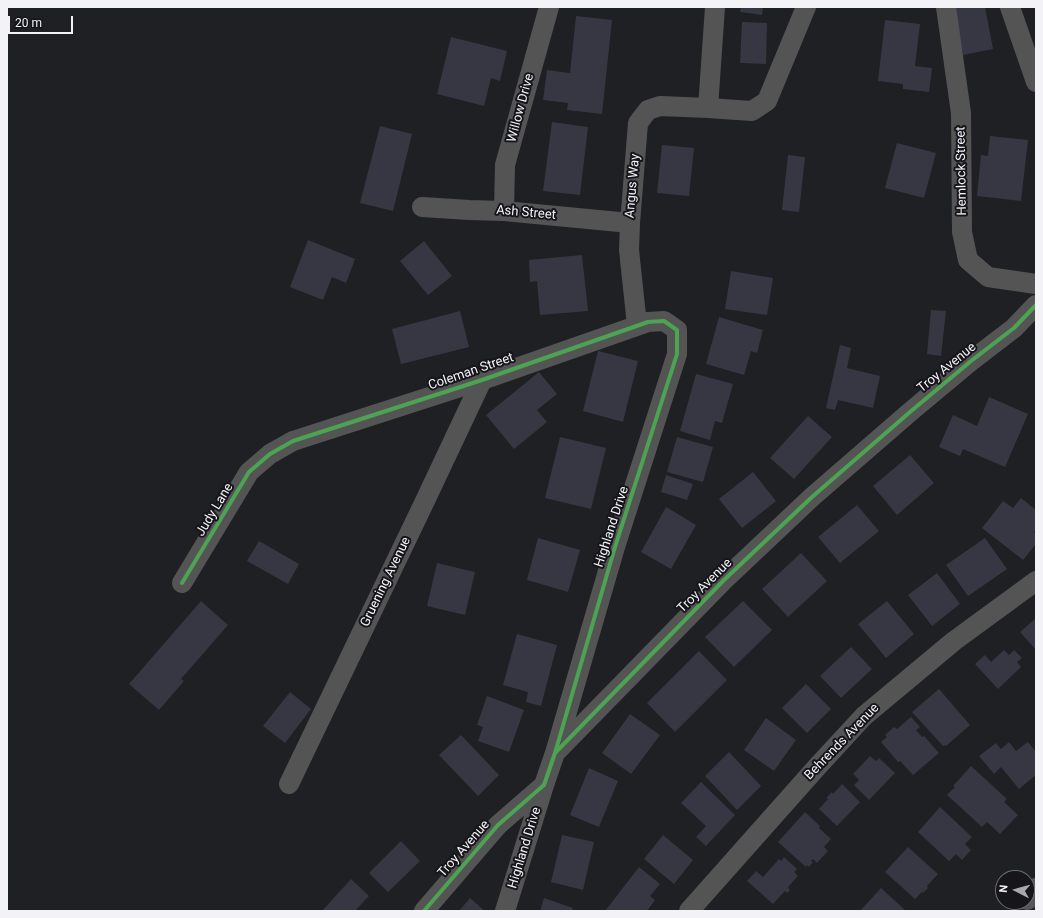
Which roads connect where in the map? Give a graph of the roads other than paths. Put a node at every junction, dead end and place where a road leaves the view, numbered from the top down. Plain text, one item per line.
1 (715, 7) edge
2 (806, 7) edge
3 (946, 7) edge
4 (1010, 7) edge
5 (546, 8) edge
6 (1036, 82) edge
7 (708, 108) junction
8 (422, 208) dead end
9 (504, 210) junction
10 (630, 223) junction
11 (1036, 284) edge
12 (1036, 306) edge
13 (638, 325) junction
14 (677, 330) joint
15 (482, 380) junction
16 (270, 454) joint
17 (1036, 581) edge
18 (182, 582) dead end
19 (555, 753) junction
20 (289, 784) dead end
21 (544, 785) junction
22 (424, 911) edge
23 (505, 911) edge
24 (689, 911) edge

1 - 7 street
2 - 7 street, Angus Way
3 - 11 street, Hemlock Street
4 - 6 street
5 - 9 street, Willow Drive
7 - 10 street, Angus Way
8 - 9 street, Ash Street
9 - 10 street, Ash Street
10 - 13 street, Angus Way
12 - 19 street, Troy Avenue
13 - 14 street, Coleman Street
13 - 15 street, Coleman Street
14 - 19 street, Highland Drive
15 - 16 street, Coleman Street
15 - 20 street, Gruening Avenue
16 - 18 street, Judy Lane
17 - 24 street, Behrends Avenue
19 - 21 street, Troy Avenue
21 - 22 street, Troy Avenue
21 - 23 street, Highland Drive

